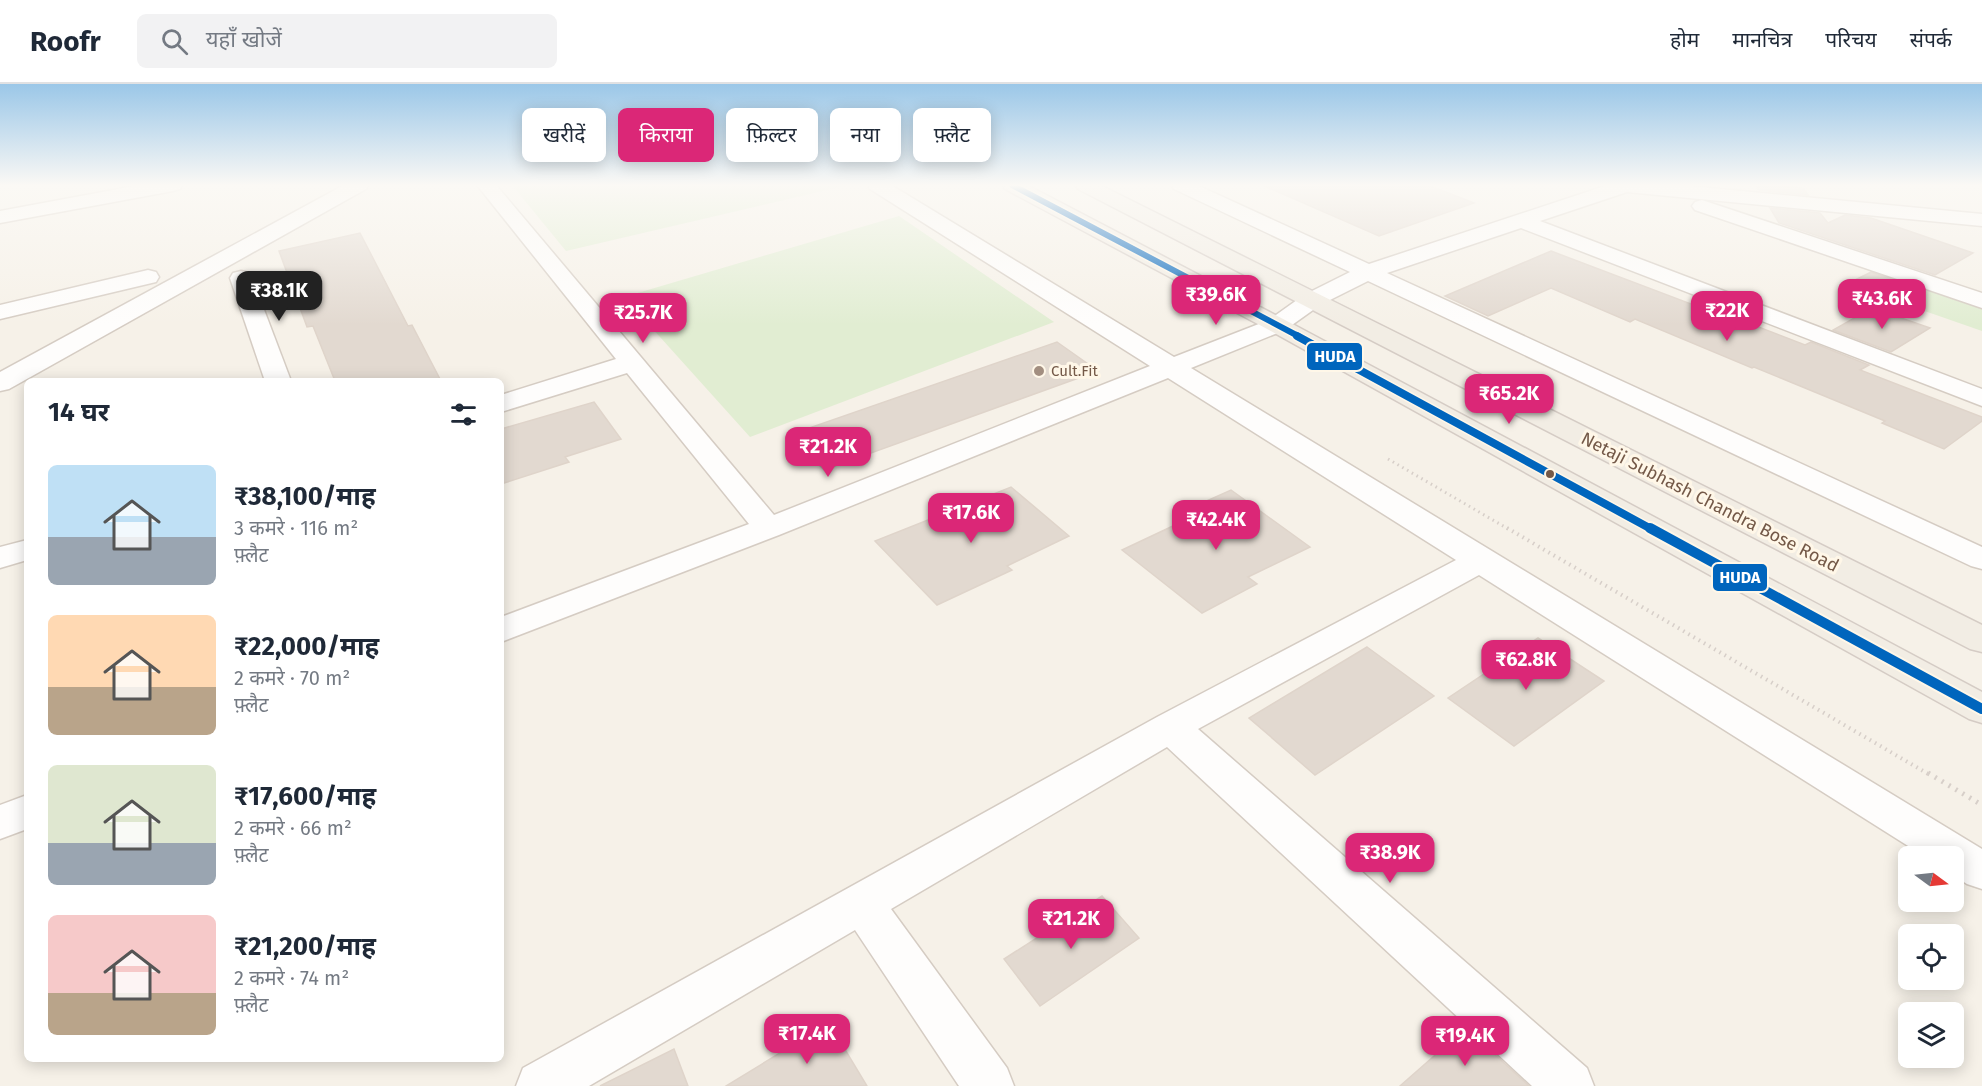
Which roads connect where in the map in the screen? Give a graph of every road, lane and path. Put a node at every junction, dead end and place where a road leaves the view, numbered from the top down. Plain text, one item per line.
1 (274, 232) edge
2 (524, 232) edge
3 (952, 232) edge
4 (1101, 232) edge
5 (1177, 232) edge
6 (1283, 232) edge
7 (1489, 232) edge
8 (1550, 232) edge
9 (1772, 232) edge
10 (1944, 232) edge
11 (1971, 240) dead end
12 (1370, 271) junction
13 (148, 277) dead end
14 (240, 278) dead end
15 (1312, 300) junction
16 (1982, 301) edge
17 (0, 312) edge
18 (1277, 325) junction
19 (631, 363) junction
20 (1171, 368) junction
21 (277, 378) edge
22 (0, 383) edge
23 (1982, 398) edge
24 (504, 403) edge
25 (1382, 456) dead end
26 (768, 528) junction
27 (24, 551) edge
28 (0, 558) edge
29 (1982, 559) edge
30 (1482, 560) junction
31 (504, 629) edge
32 (1982, 640) edge
33 (1982, 709) edge
34 (1170, 727) junction
35 (1982, 805) edge
36 (24, 813) edge
37 (0, 822) edge
38 (1982, 871) edge
39 (861, 903) junction
40 (541, 1086) edge
41 (989, 1086) edge
42 (1569, 1086) edge

1 - 22 street
2 - 19 street
3 - 20 street
4 - 18 main road
5 - 15 main road, Netaji Subhash Chandra Bose Road
6 - 12 street
7 - 12 street
8 - 23 street
9 - 16 street
10 - 11 street
12 - 15 street
12 - 29 street
13 - 17 street
14 - 21 street
15 - 18 street
15 - 32 main road, Netaji Subhash Chandra Bose Road
18 - 20 street
18 - 33 main road
19 - 24 street
19 - 26 street
20 - 26 street
20 - 30 street
25 - 35 path
26 - 31 street
27 - 28 street
30 - 34 street
30 - 38 street
34 - 39 street
34 - 42 street
36 - 37 street
39 - 40 street
39 - 41 street

